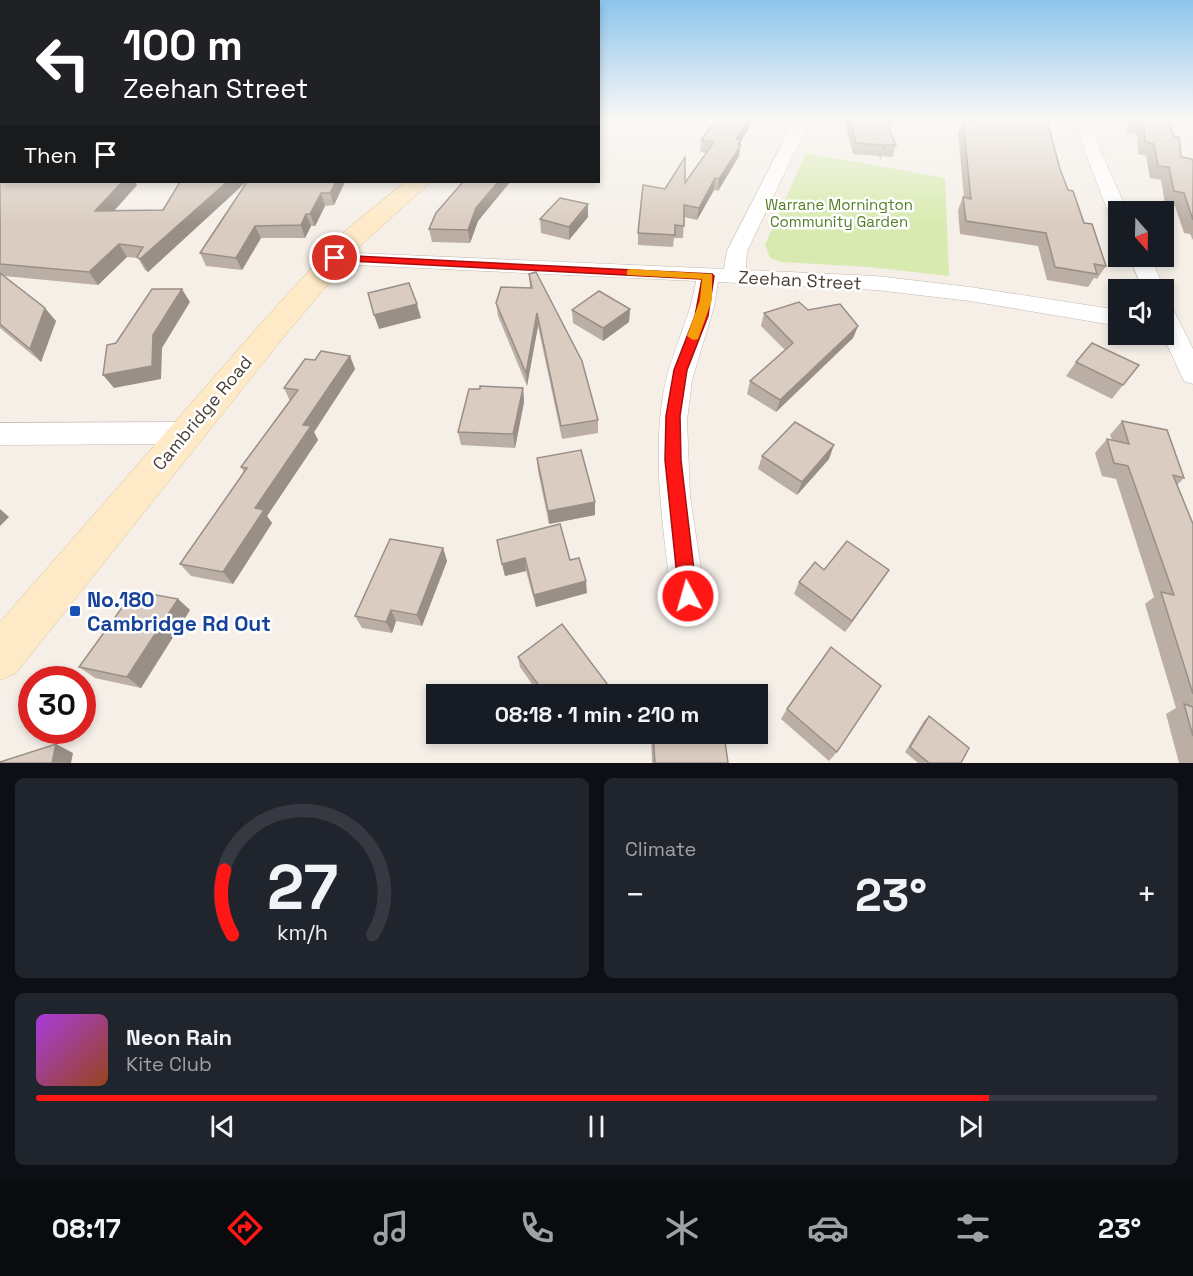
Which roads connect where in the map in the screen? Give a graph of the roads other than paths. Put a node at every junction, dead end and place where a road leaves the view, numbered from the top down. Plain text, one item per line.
1 (785, 154) edge
2 (1094, 154) edge
3 (417, 183) edge
4 (1114, 201) edge
5 (335, 258) junction
6 (708, 276) junction
7 (736, 277) junction
8 (1108, 316) edge
9 (1174, 338) edge
10 (1193, 375) edge
11 (185, 433) junction
12 (0, 434) edge
13 (688, 596) dead end
14 (0, 657) edge

1 - 7 street
2 - 4 street
3 - 5 main road, Cambridge Road
5 - 6 street, Zeehan Street
5 - 11 main road, Cambridge Road
6 - 7 street, Zeehan Street
6 - 13 street
7 - 8 street, Zeehan Street
9 - 10 street
11 - 12 street
11 - 14 main road, Cambridge Road

